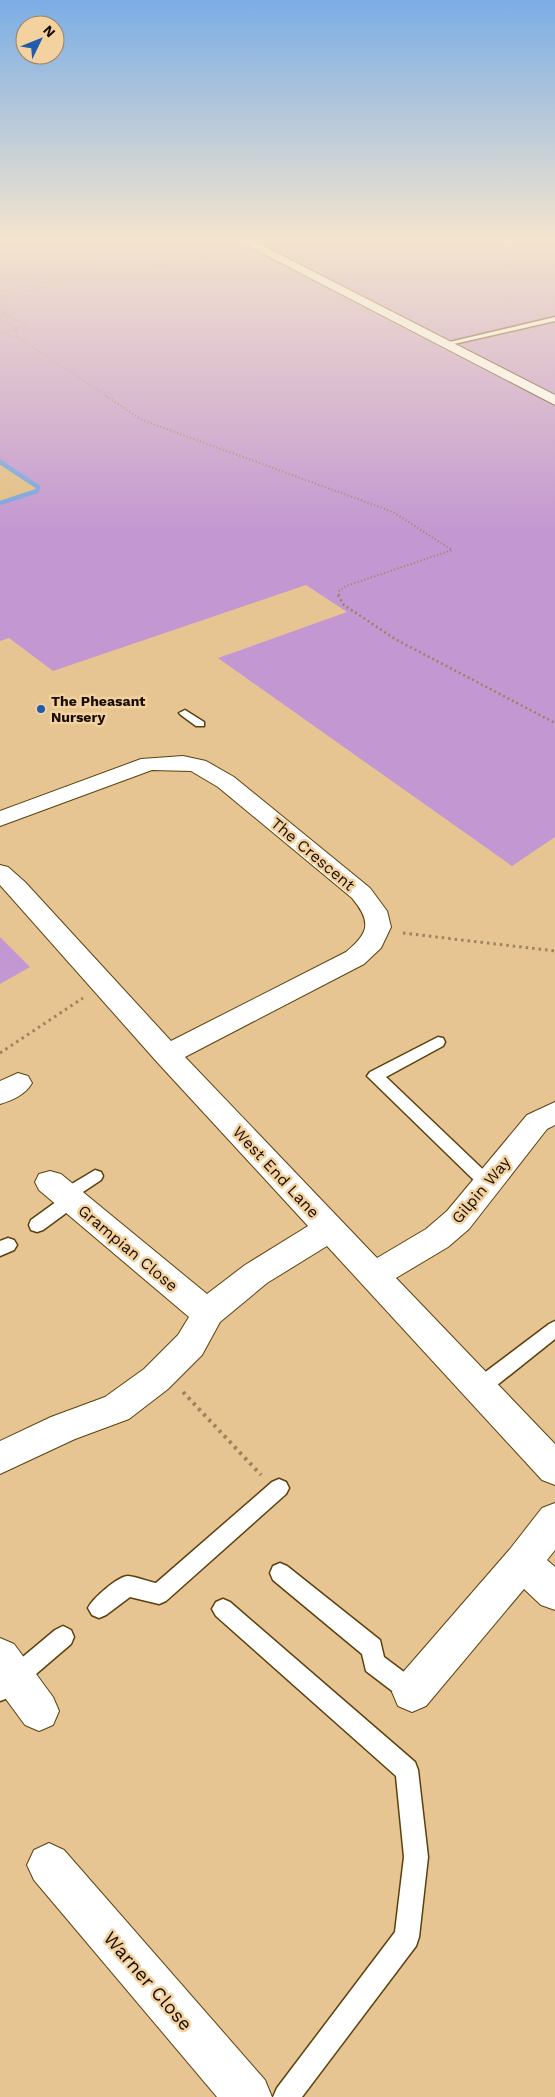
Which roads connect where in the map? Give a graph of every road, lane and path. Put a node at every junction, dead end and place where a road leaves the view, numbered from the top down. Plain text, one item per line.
1 (16, 337) edge
2 (431, 337) edge
3 (476, 337) edge
4 (445, 344) junction
5 (555, 402) edge
6 (186, 714) dead end
7 (555, 722) edge
8 (200, 724) dead end
9 (0, 819) edge
10 (0, 872) edge
11 (380, 930) junction
12 (555, 951) edge
13 (86, 996) dead end
14 (438, 1042) dead end
15 (0, 1053) edge
16 (168, 1055) junction
17 (555, 1112) edge
18 (95, 1176) dead end
19 (487, 1183) junction
20 (62, 1193) junction
21 (37, 1225) dead end
22 (329, 1229) junction
23 (374, 1276) junction
24 (208, 1312) junction
25 (555, 1329) edge
26 (163, 1372) junction
27 (479, 1388) junction
28 (0, 1458) edge
29 (555, 1469) edge
30 (275, 1492) joint
31 (555, 1520) edge
32 (522, 1562) junction
33 (280, 1573) dead end
34 (555, 1592) edge
35 (99, 1608) dead end
36 (223, 1609) dead end
37 (63, 1637) dead end
38 (5, 1675) edge
39 (412, 1692) joint
40 (39, 1711) dead end
41 (49, 1865) dead end
42 (248, 2097) edge
43 (286, 2097) edge

1 - 7 path
2 - 4 street
3 - 4 lane
4 - 5 street
6 - 8 lane
9 - 11 street, The Crescent
10 - 16 street, West End Lane
11 - 12 path
11 - 16 street
13 - 15 path
14 - 19 lane
16 - 22 street, West End Lane
17 - 19 street, Gilpin Way
18 - 20 lane
19 - 23 street, Gilpin Way
20 - 21 lane
20 - 24 street, Grampian Close
22 - 23 street, West End Lane
22 - 24 street
23 - 27 street, West End Lane
24 - 26 street
25 - 27 lane
26 - 28 street
26 - 30 path
27 - 29 street, West End Lane
30 - 35 lane
31 - 32 street
32 - 34 street
32 - 39 street
33 - 39 lane
36 - 43 lane
37 - 38 lane
38 - 40 street
41 - 42 street, Warner Close

